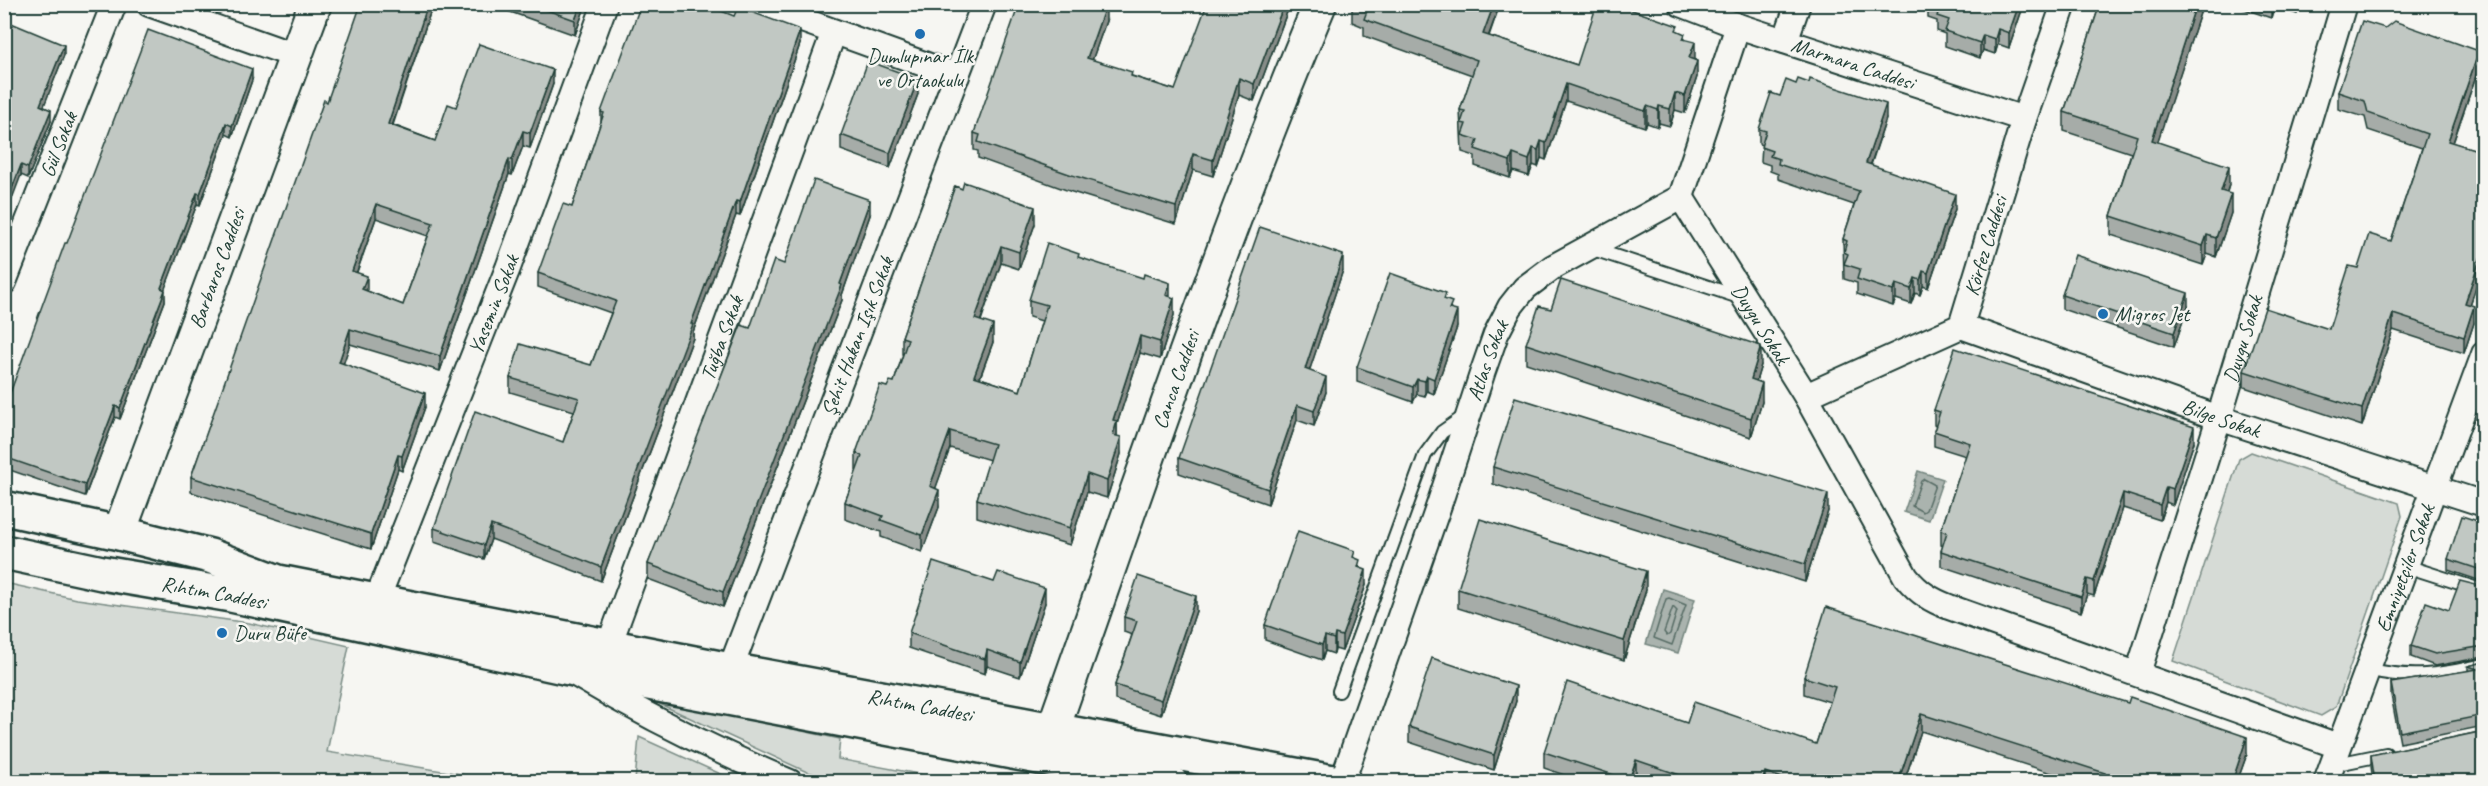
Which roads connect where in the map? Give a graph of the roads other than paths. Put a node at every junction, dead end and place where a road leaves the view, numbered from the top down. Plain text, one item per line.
1 (114, 4) edge
2 (149, 4) edge
3 (315, 4) edge
4 (605, 4) edge
5 (758, 4) edge
6 (984, 4) edge
7 (1320, 4) edge
8 (1681, 4) edge
9 (1798, 4) edge
10 (2064, 4) edge
11 (2344, 4) edge
12 (1738, 26) junction
13 (834, 32) junction
14 (1785, 41) junction
15 (296, 56) junction
16 (957, 76) junction
17 (2024, 119) junction
18 (1681, 197) junction
19 (1589, 248) junction
20 (4, 282) edge
21 (1745, 299) junction
22 (1960, 326) junction
23 (2484, 354) edge
24 (1806, 396) junction
25 (1469, 413) junction
26 (2219, 418) junction
27 (2435, 488) junction
28 (2484, 504) edge
29 (4, 508) edge
30 (120, 532) junction
31 (4, 552) edge
32 (2406, 566) junction
33 (2484, 591) edge
34 (376, 602) junction
35 (507, 625) junction
36 (609, 645) junction
37 (2484, 665) edge
38 (564, 667) junction
39 (2367, 669) junction
40 (730, 670) junction
41 (2138, 673) junction
42 (1339, 692) dead end
43 (1050, 744) junction
44 (2402, 751) edge
45 (2332, 764) edge
46 (790, 782) edge
47 (1170, 782) edge
48 (1333, 782) edge
49 (1342, 782) edge

1 - 20 street, Gül Sokak
2 - 15 street
3 - 15 street, Barbaros Caddesi
4 - 34 street, Yasemin Sokak
5 - 13 street
6 - 16 street, Şehit Hakan Işık Sokak
7 - 43 street, Canca Caddesi
8 - 12 street, Marmara Caddesi
9 - 14 street
10 - 17 street, Körfez Caddesi
11 - 26 street, Duygu Sokak
12 - 14 street, Marmara Caddesi
12 - 18 street
13 - 16 street
13 - 36 street, Tuğba Sokak
14 - 17 street, Marmara Caddesi
15 - 30 street, Barbaros Caddesi
16 - 40 street, Şehit Hakan Işık Sokak
17 - 22 street, Körfez Caddesi
18 - 19 street, Atlas Sokak
18 - 21 street, Duygu Sokak
19 - 21 lane
19 - 25 street, Atlas Sokak
21 - 24 street, Duygu Sokak
22 - 24 street
22 - 26 street, Bilge Sokak
23 - 27 street, Emniyetçiler Sokak
24 - 41 street, Duygu Sokak
25 - 42 lane
25 - 49 street, Atlas Sokak
26 - 27 street, Bilge Sokak
26 - 41 street, Duygu Sokak
27 - 28 street, Bilge Sokak
27 - 32 street, Emniyetçiler Sokak
29 - 30 main road, Rıhtım Caddesi
30 - 34 main road, Rıhtım Caddesi
31 - 38 main road, Rıhtım Caddesi
32 - 33 lane
32 - 39 street, Emniyetçiler Sokak
34 - 35 main road, Rıhtım Caddesi
35 - 36 main road, Rıhtım Caddesi
35 - 38 street, Rıhtım Caddesi
36 - 40 main road, Rıhtım Caddesi
37 - 39 lane
38 - 43 main road, Rıhtım Caddesi
38 - 46 street, Rıhtım Caddesi
39 - 45 street, Emniyetçiler Sokak
40 - 43 main road, Rıhtım Caddesi
41 - 45 street, Duygu Sokak
43 - 47 main road, Rıhtım Caddesi
43 - 48 main road, Rıhtım Caddesi
44 - 45 lane

